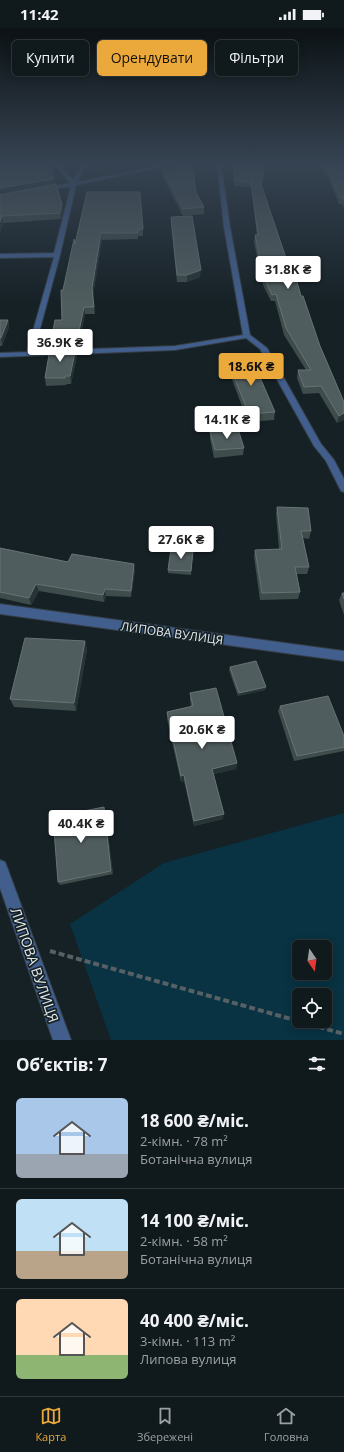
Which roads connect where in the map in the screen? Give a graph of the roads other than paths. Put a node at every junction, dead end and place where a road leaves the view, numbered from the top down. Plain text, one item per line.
1 (68, 210) edge
2 (225, 210) edge
3 (57, 255) junction
4 (0, 256) edge
5 (247, 336) junction
6 (0, 354) edge
7 (30, 354) junction
8 (344, 489) edge
9 (0, 609) edge
10 (344, 656) edge
11 (0, 867) edge
12 (62, 1040) edge

1 - 3 street
2 - 5 street
3 - 4 street
3 - 7 street
5 - 7 street
5 - 8 street
6 - 7 street
9 - 10 street, ЛИПОВА ВУЛИЦЯ
11 - 12 street, ЛИПОВА ВУЛИЦЯ

